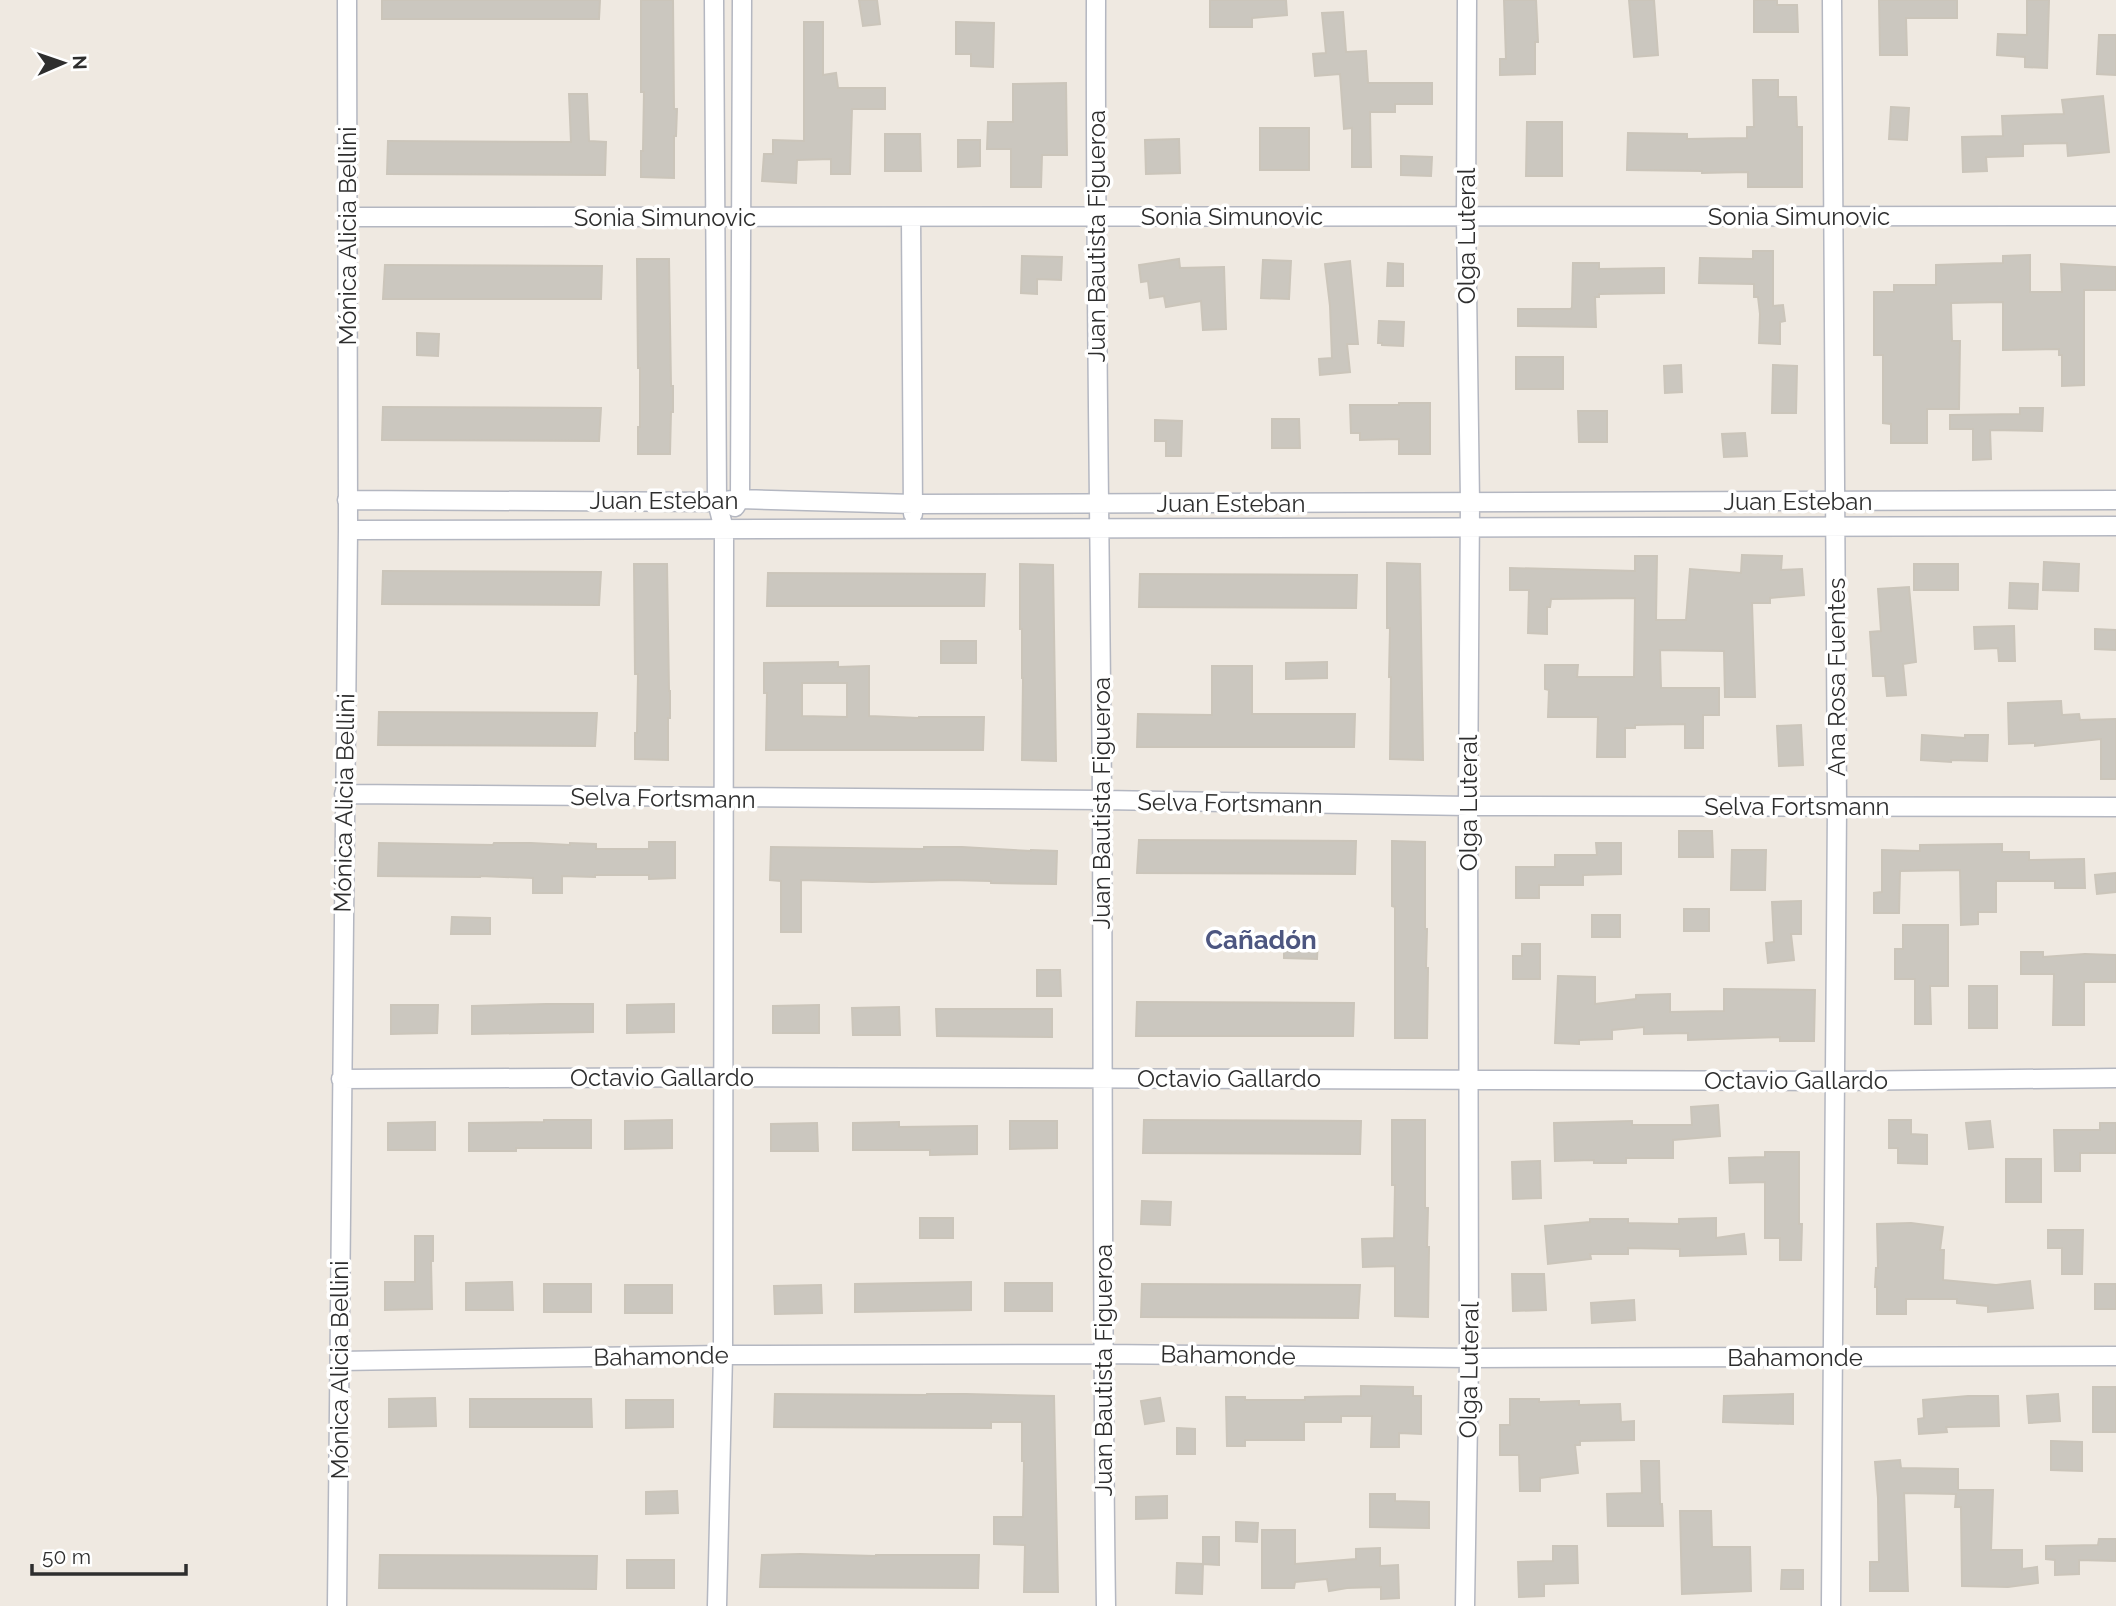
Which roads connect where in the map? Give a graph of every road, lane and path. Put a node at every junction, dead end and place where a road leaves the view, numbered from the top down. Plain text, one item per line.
1 (347, 0) edge
2 (714, 0) edge
3 (741, 0) edge
4 (1096, 0) edge
5 (1467, 0) edge
6 (1832, 0) edge
7 (1095, 216) junction
8 (1465, 216) junction
9 (1833, 216) junction
10 (2116, 216) edge
11 (347, 217) junction
12 (716, 217) junction
13 (741, 217) junction
14 (911, 217) junction
15 (740, 499) junction
16 (346, 500) junction
17 (2116, 500) edge
18 (1836, 501) junction
19 (717, 502) junction
20 (1470, 502) junction
21 (1098, 503) junction
22 (913, 504) junction
23 (2116, 526) edge
24 (1469, 527) junction
25 (1835, 527) junction
26 (1098, 528) junction
27 (724, 529) junction
28 (912, 529) junction
29 (348, 530) junction
30 (344, 794) junction
31 (723, 799) junction
32 (1101, 800) junction
33 (1468, 806) junction
34 (1837, 806) junction
35 (2116, 807) edge
36 (723, 1077) junction
37 (1102, 1078) junction
38 (1469, 1078) junction
39 (2116, 1078) edge
40 (341, 1079) junction
41 (1834, 1081) junction
42 (1102, 1354) junction
43 (723, 1355) junction
44 (2116, 1356) edge
45 (1832, 1357) junction
46 (1469, 1358) junction
47 (340, 1361) junction
48 (337, 1606) edge
49 (717, 1606) edge
50 (1106, 1606) edge
51 (1465, 1606) edge
52 (1831, 1606) edge

1 - 11 street, Mónica Alicia Bellini
2 - 12 street
3 - 13 street
4 - 7 street, Juan Bautista Figueroa
5 - 8 street, Olga Luteral
6 - 9 street, Ana Rosa Fuentes
7 - 8 street, Sonia Simunovic
7 - 14 street, Sonia Simunovic
7 - 21 street, Juan Bautista Figueroa
8 - 9 street, Sonia Simunovic
8 - 20 street, Olga Luteral
9 - 10 street, Sonia Simunovic
9 - 18 street, Ana Rosa Fuentes
11 - 12 street, Sonia Simunovic
11 - 16 street, Mónica Alicia Bellini
12 - 13 street, Sonia Simunovic
12 - 19 street
13 - 14 street, Sonia Simunovic
13 - 15 street
14 - 22 street
15 - 19 street, Juan Esteban
15 - 22 street, Juan Esteban
15 - 27 street
16 - 19 street, Juan Esteban
16 - 29 street, Mónica Alicia Bellini
17 - 18 street, Juan Esteban
18 - 20 street, Juan Esteban
18 - 25 street, Ana Rosa Fuentes
19 - 27 street
20 - 21 street, Juan Esteban
20 - 24 street, Olga Luteral
21 - 22 street, Juan Esteban
21 - 26 street, Juan Bautista Figueroa
22 - 28 street
23 - 25 street, Juan Esteban
24 - 25 street, Juan Esteban
24 - 26 street, Juan Esteban
24 - 33 street, Olga Luteral
25 - 34 street, Ana Rosa Fuentes
26 - 28 street, Juan Esteban
26 - 32 street, Juan Bautista Figueroa
27 - 28 street, Juan Esteban
27 - 29 street, Juan Esteban
27 - 31 street
29 - 30 street, Mónica Alicia Bellini
30 - 31 street, Selva Fortsmann
30 - 40 street, Mónica Alicia Bellini
31 - 32 street, Selva Fortsmann
31 - 36 street
32 - 33 street, Selva Fortsmann
32 - 37 street, Juan Bautista Figueroa
33 - 34 street, Selva Fortsmann
33 - 38 street, Olga Luteral
34 - 35 street, Selva Fortsmann
34 - 41 street, Ana Rosa Fuentes
36 - 37 street, Octavio Gallardo
36 - 40 street, Octavio Gallardo
36 - 43 street
37 - 38 street, Octavio Gallardo
37 - 42 street, Juan Bautista Figueroa
38 - 41 street, Octavio Gallardo
38 - 46 street, Olga Luteral
39 - 41 street, Octavio Gallardo
40 - 47 street, Mónica Alicia Bellini
41 - 45 street, Ana Rosa Fuentes
42 - 43 street, Bahamonde
42 - 46 street, Bahamonde
42 - 50 street, Juan Bautista Figueroa
43 - 47 street, Bahamonde
43 - 49 street
44 - 45 street, Bahamonde
45 - 46 street, Bahamonde
45 - 52 street, Ana Rosa Fuentes
46 - 51 street, Olga Luteral
47 - 48 street, Mónica Alicia Bellini

